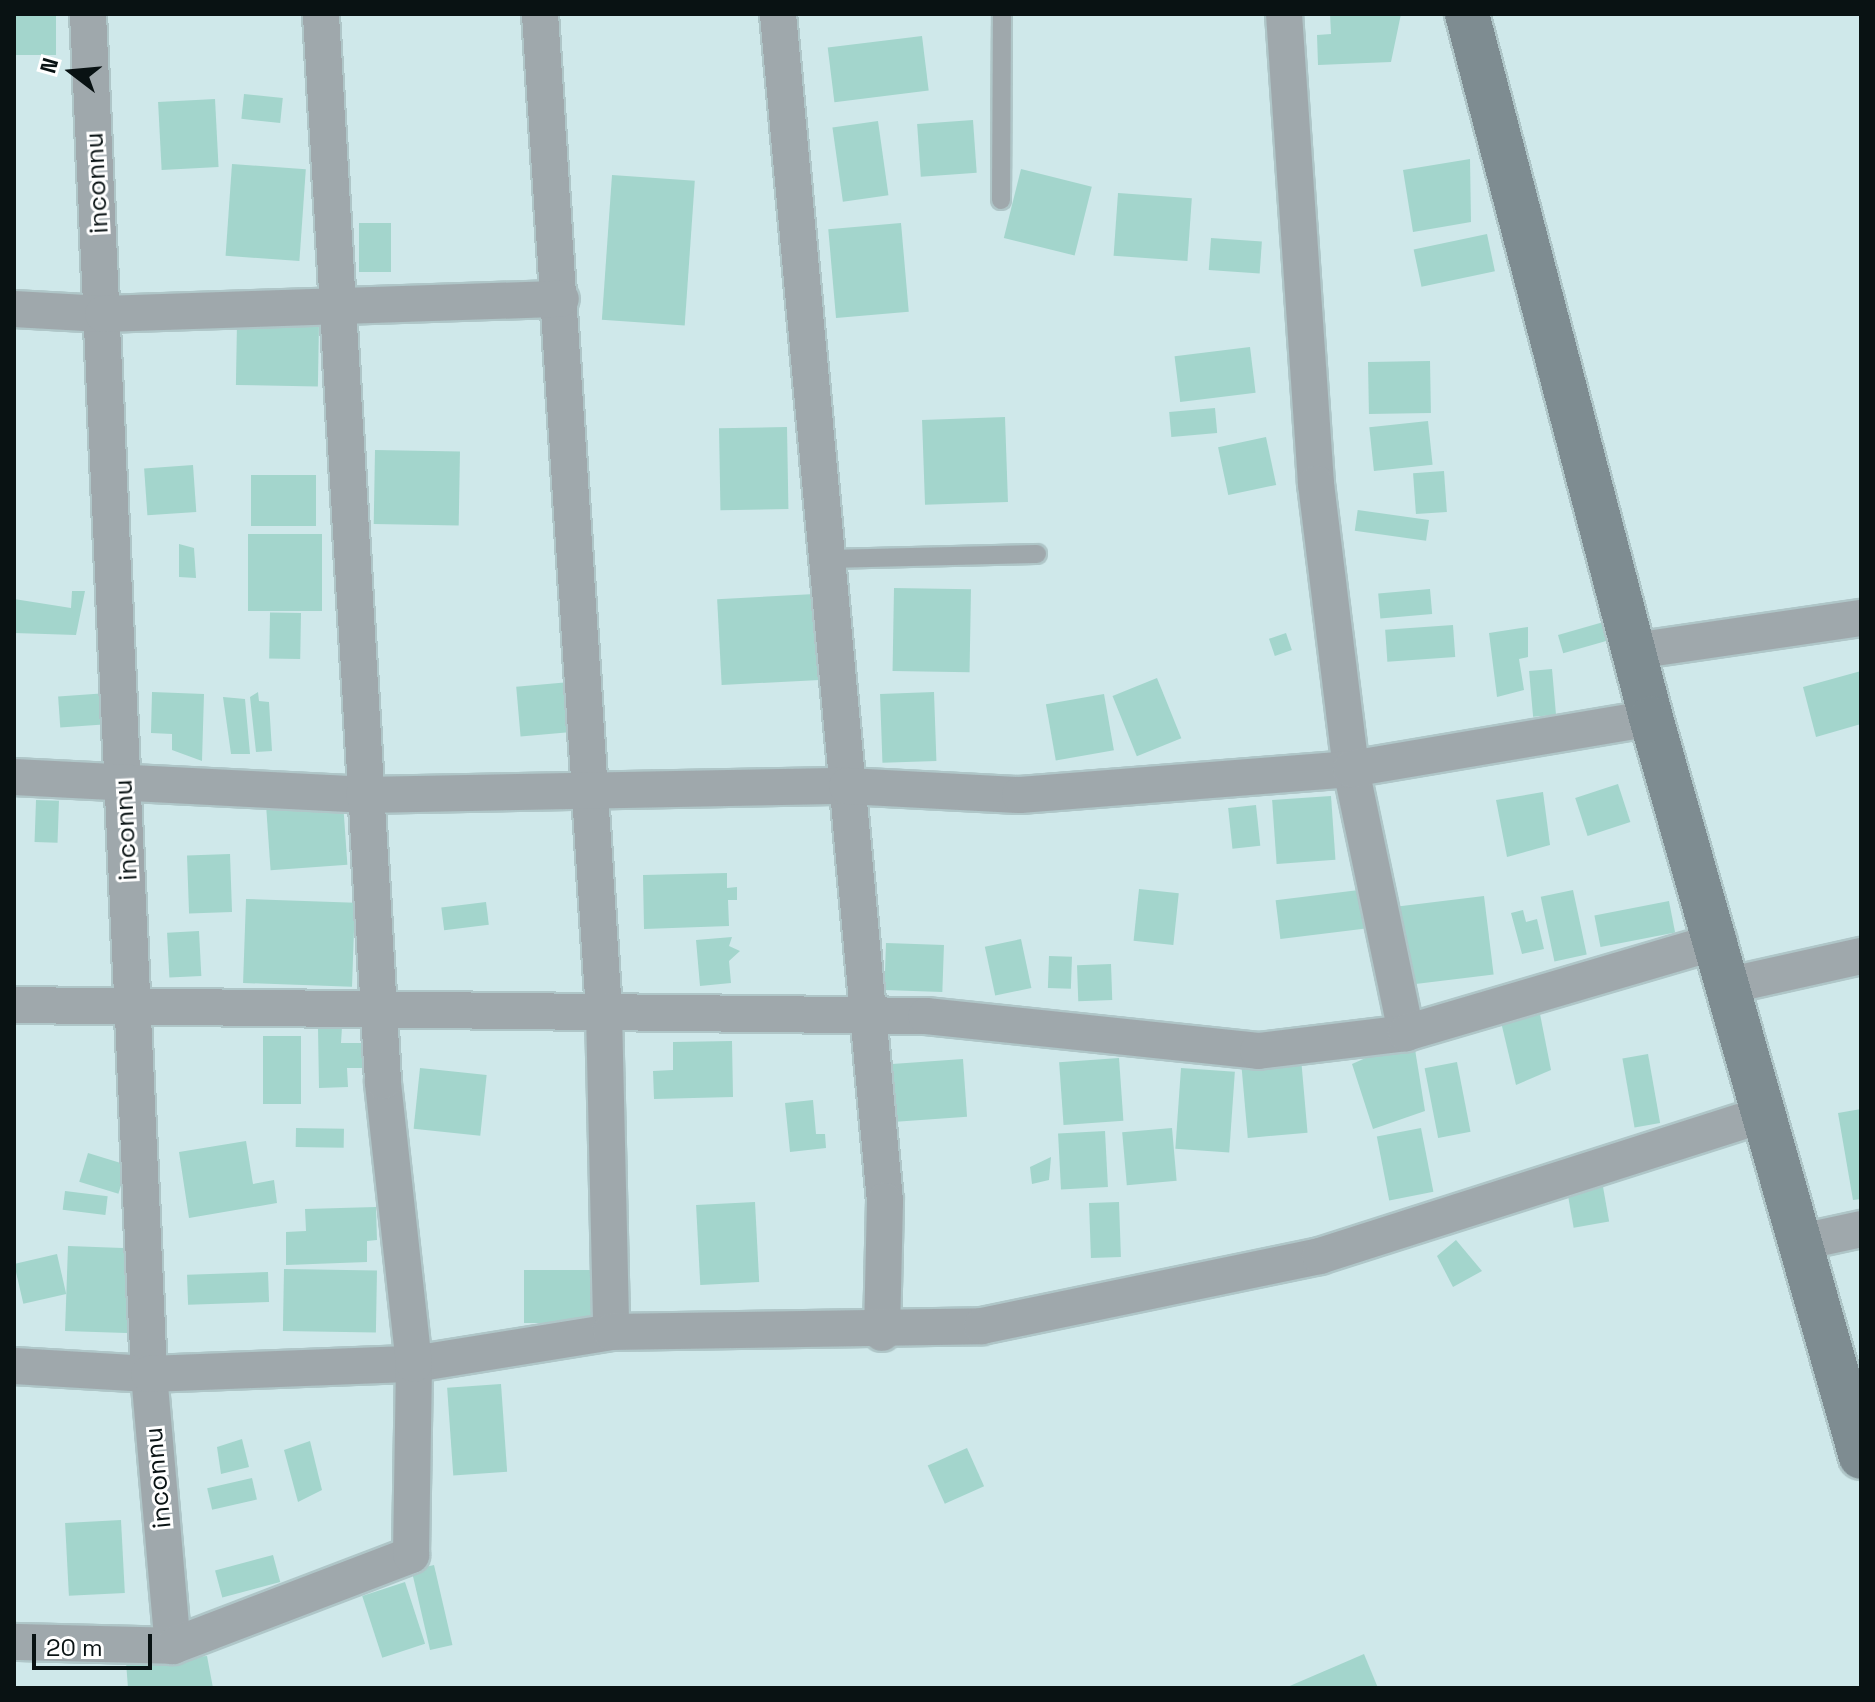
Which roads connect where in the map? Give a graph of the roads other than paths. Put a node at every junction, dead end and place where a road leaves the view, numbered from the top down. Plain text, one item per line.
1 (88, 14) edge
2 (321, 14) edge
3 (540, 14) edge
4 (778, 14) edge
5 (1002, 14) edge
6 (1284, 14) edge
7 (1467, 14) edge
8 (1001, 200) dead end
9 (561, 299) junction
10 (333, 306) junction
11 (14, 309) edge
12 (103, 314) junction
13 (1037, 554) dead end
14 (827, 559) junction
15 (1861, 618) edge
16 (1634, 651) junction
17 (1651, 718) junction
18 (1351, 769) junction
19 (14, 777) edge
20 (124, 780) junction
21 (847, 786) junction
22 (590, 788) junction
23 (364, 795) junction
24 (1719, 941) junction
25 (1861, 956) edge
26 (1731, 985) junction
27 (14, 1005) edge
28 (134, 1008) junction
29 (379, 1010) junction
30 (604, 1012) junction
31 (868, 1016) junction
32 (1406, 1033) junction
33 (1766, 1114) junction
34 (1861, 1229) edge
35 (1801, 1242) junction
36 (611, 1332) junction
37 (882, 1333) junction
38 (414, 1364) junction
39 (14, 1366) edge
40 (149, 1374) junction
41 (1860, 1452) edge
42 (14, 1642) edge
43 (173, 1646) junction

1 - 12 street, inconnu
2 - 10 street
3 - 9 street
4 - 14 street
5 - 8 lane
6 - 18 street
7 - 16 main road
9 - 10 street
9 - 22 street
10 - 12 street
10 - 23 street
11 - 12 street
12 - 20 street, inconnu
13 - 14 lane
14 - 21 street
15 - 16 street
16 - 17 main road
17 - 18 street
17 - 24 main road
18 - 21 street
18 - 32 street
19 - 20 street
20 - 23 street
20 - 28 street, inconnu
21 - 22 street
21 - 31 street
22 - 23 street
22 - 30 street
23 - 29 street
24 - 26 main road
24 - 32 street
25 - 26 street
26 - 33 main road
27 - 28 street
28 - 29 street
28 - 40 street, inconnu
29 - 30 street
29 - 38 street
30 - 31 street
30 - 36 street
31 - 32 street
31 - 37 street
33 - 35 main road
33 - 37 street
34 - 35 street
35 - 41 main road
36 - 37 street
36 - 38 street
38 - 40 street
38 - 43 street
39 - 40 street
40 - 43 street, inconnu
42 - 43 street

